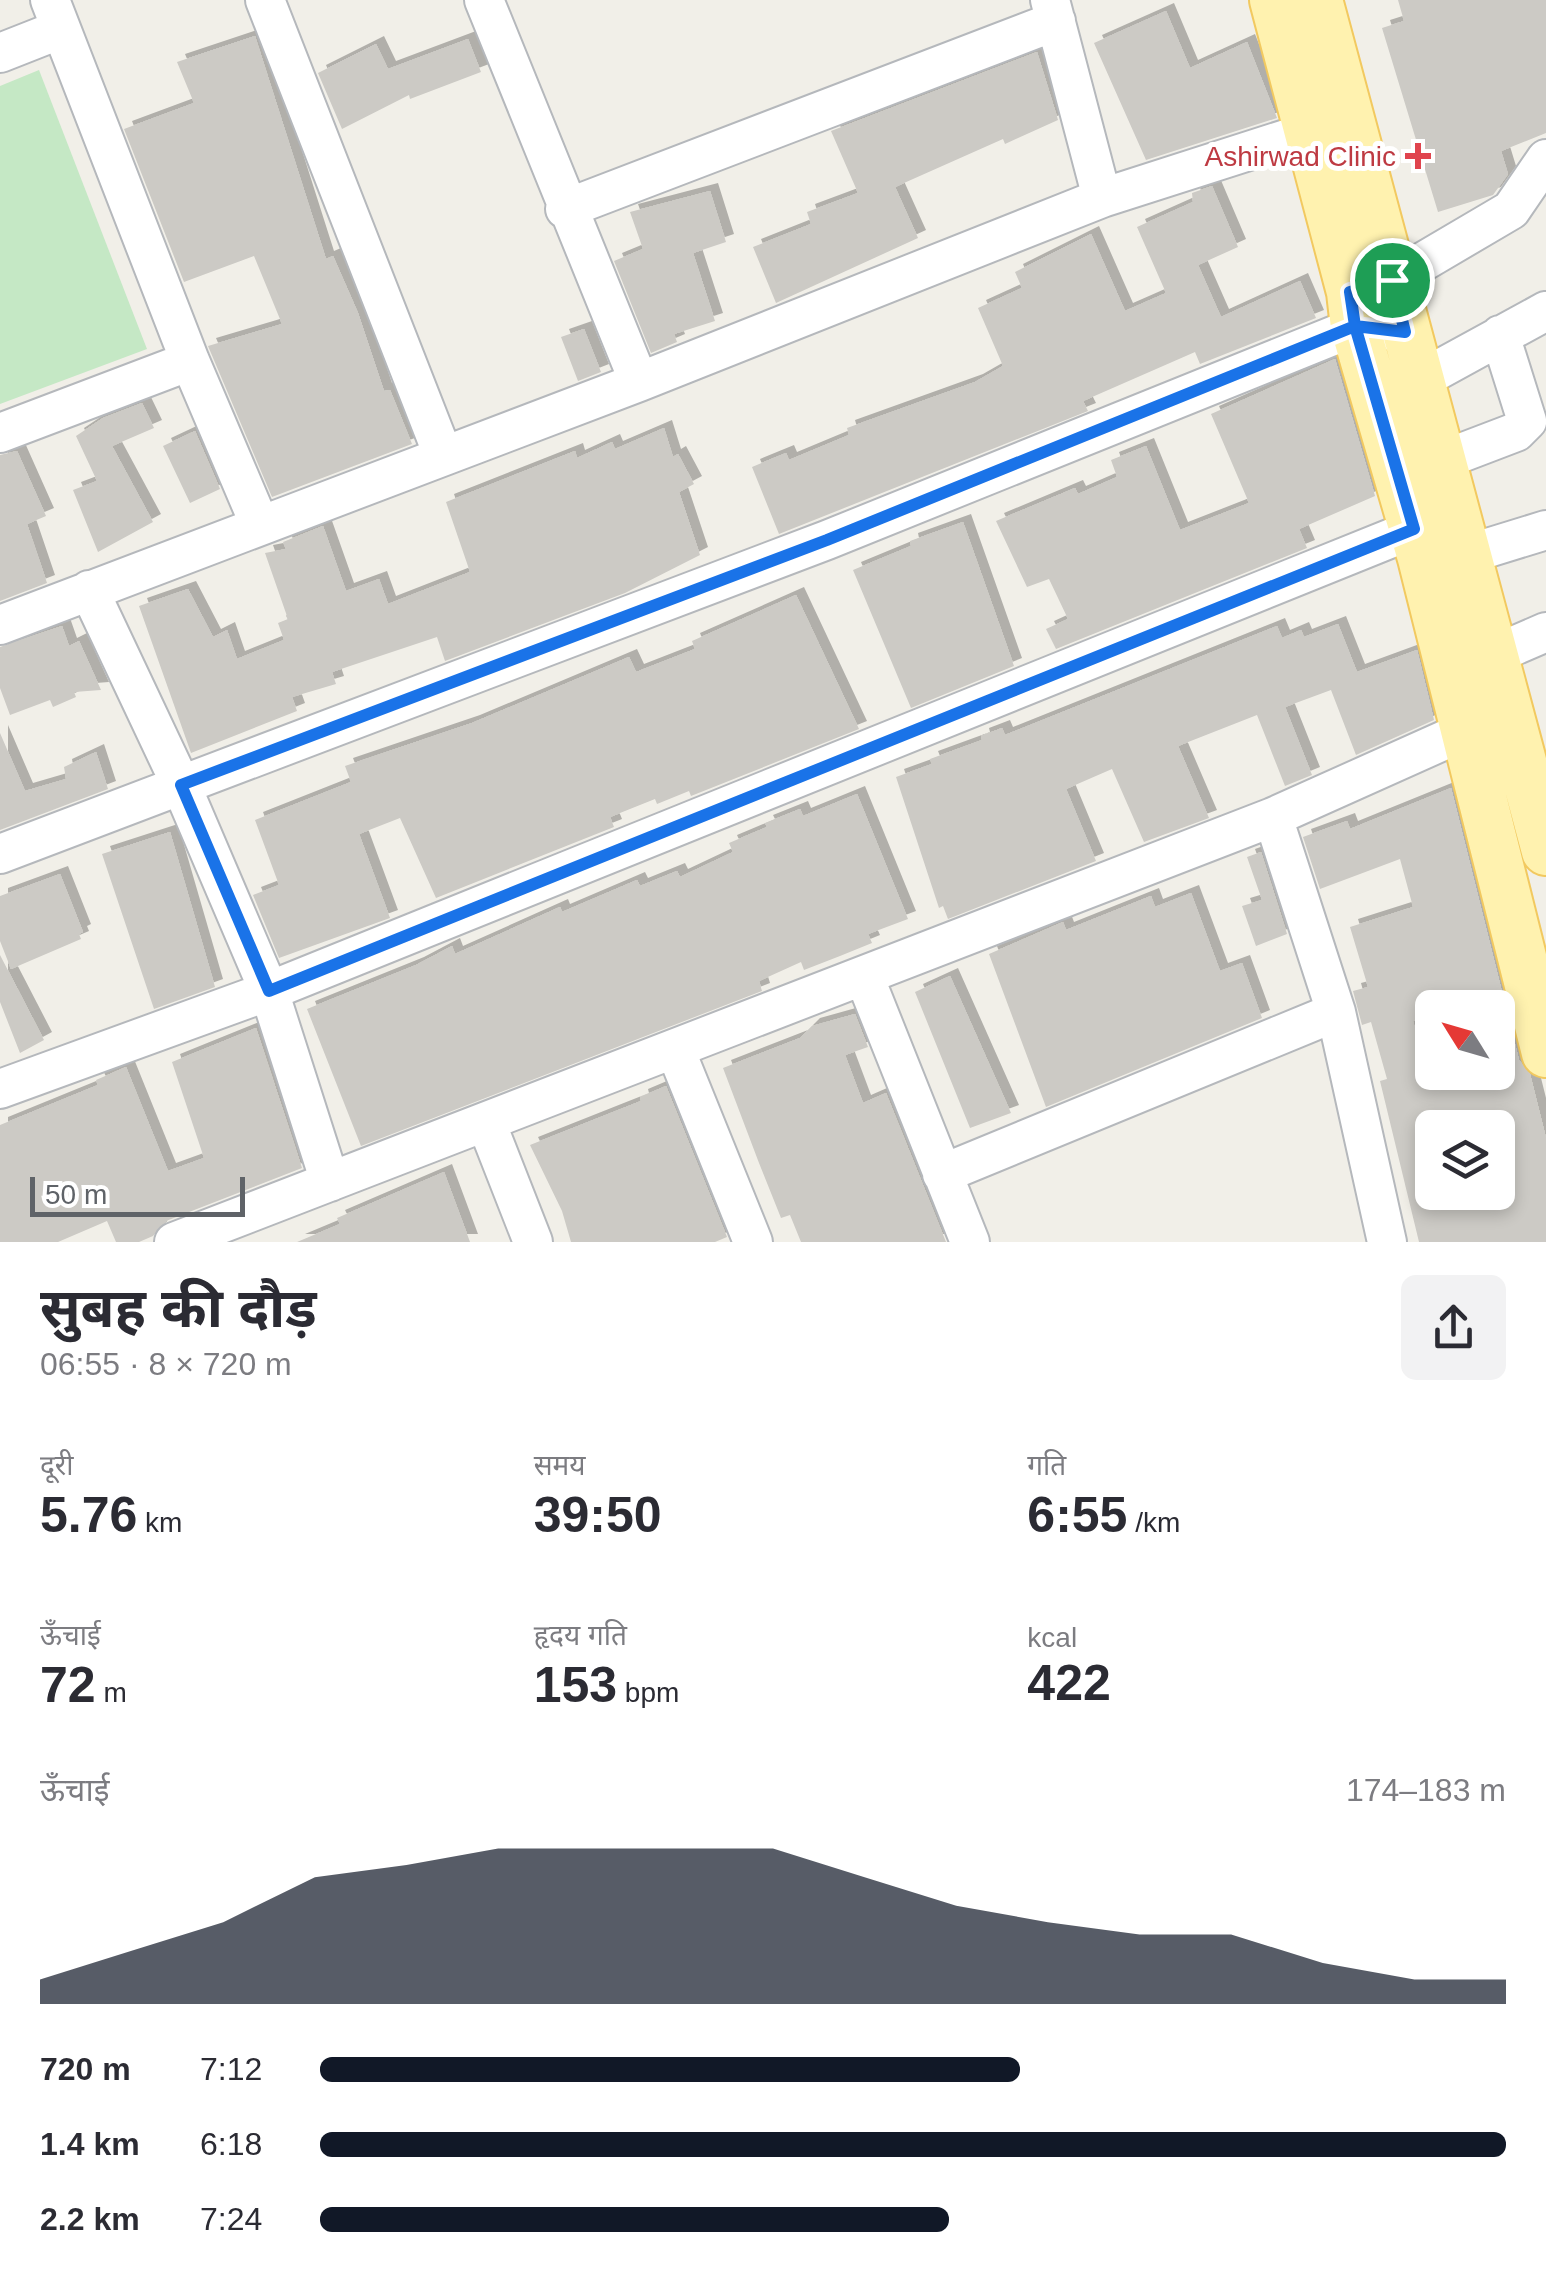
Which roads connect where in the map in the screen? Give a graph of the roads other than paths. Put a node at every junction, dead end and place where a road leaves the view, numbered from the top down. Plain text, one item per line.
1 (265, 0) edge
2 (484, 0) edge
3 (1274, 0) edge
4 (1318, 0) edge
5 (1053, 10) edge
6 (56, 14) edge
7 (0, 53) edge
8 (1308, 132) junction
9 (1546, 159) edge
10 (1102, 198) junction
11 (565, 209) junction
12 (1366, 299) junction
13 (1546, 311) edge
14 (1500, 335) junction
15 (190, 361) junction
16 (1418, 381) junction
17 (639, 382) junction
18 (0, 433) edge
19 (442, 455) junction
20 (1440, 461) junction
21 (259, 524) junction
22 (1414, 529) junction
23 (1546, 530) edge
24 (1466, 556) junction
25 (88, 590) junction
26 (0, 625) edge
27 (1546, 632) edge
28 (1492, 655) junction
29 (1466, 730) junction
30 (181, 785) junction
31 (1274, 817) junction
32 (1544, 830) edge
33 (0, 854) edge
34 (864, 976) junction
35 (269, 991) junction
36 (1336, 1012) junction
37 (675, 1049) junction
38 (1546, 1053) edge
39 (0, 1089) edge
40 (486, 1122) junction
41 (942, 1174) junction
42 (330, 1182) junction
43 (178, 1241) edge
44 (533, 1242) edge
45 (753, 1242) edge
46 (970, 1242) edge
47 (1387, 1242) edge

1 - 19 street
2 - 11 street
3 - 8 main road
4 - 12 main road
5 - 10 street
5 - 11 street
6 - 7 street
6 - 15 street
8 - 10 street
8 - 12 main road
9 - 12 street
10 - 17 street
11 - 17 street
12 - 16 main road
12 - 22 main road
12 - 30 street
13 - 14 street
14 - 16 street
14 - 20 street
15 - 18 street
15 - 21 street
16 - 20 main road
17 - 19 street
19 - 21 street
20 - 24 main road
21 - 25 street
22 - 29 main road
22 - 35 street
23 - 24 street
24 - 28 main road
25 - 26 street
25 - 30 street
27 - 28 street
28 - 32 main road
29 - 31 street
29 - 38 main road
30 - 33 street
30 - 35 street
31 - 34 street
31 - 36 street
34 - 37 street
34 - 41 street
35 - 39 street
35 - 42 street
36 - 41 street
36 - 47 street
37 - 40 street
37 - 45 street
40 - 42 street
40 - 44 street
41 - 46 street
42 - 43 street

